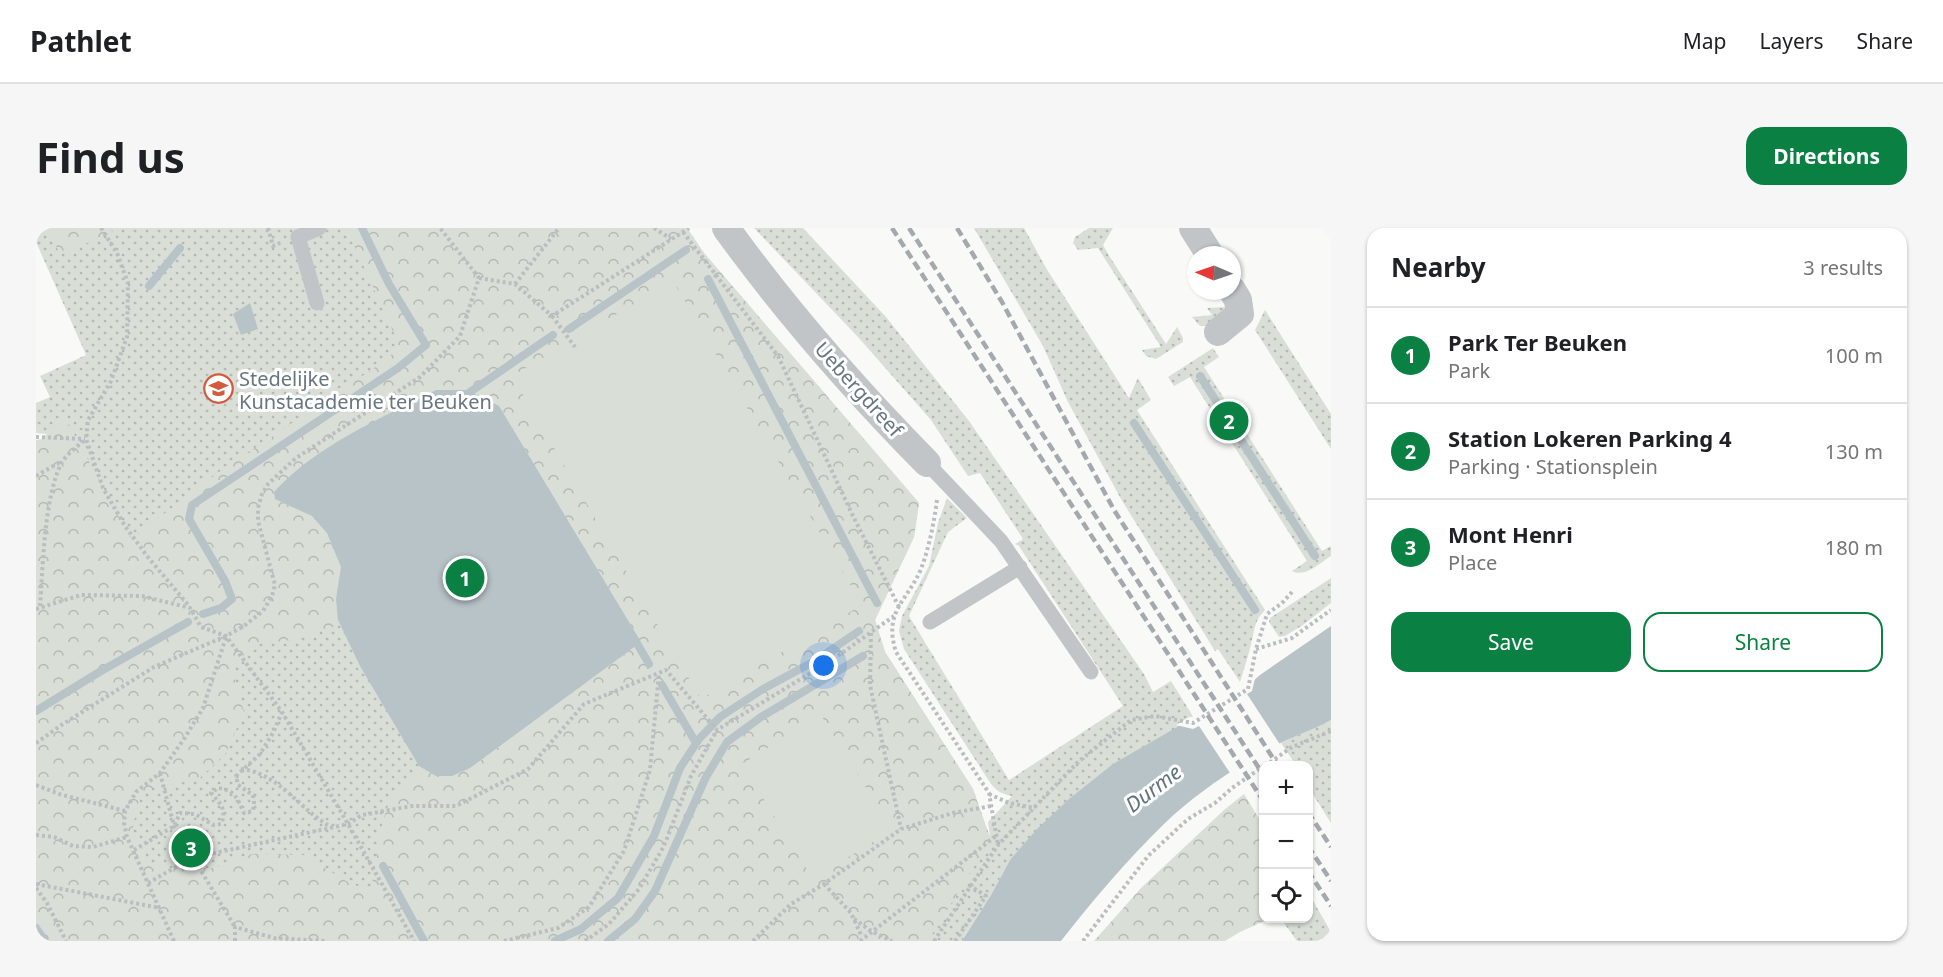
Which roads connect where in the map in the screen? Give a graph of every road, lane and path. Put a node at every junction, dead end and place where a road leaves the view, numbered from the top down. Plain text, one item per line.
1 (101, 228) edge
2 (319, 228) edge
3 (441, 228) edge
4 (559, 228) edge
5 (654, 228) edge
6 (689, 228) edge
7 (726, 228) edge
8 (1193, 228) edge
9 (683, 232) junction
10 (672, 239) junction
11 (1204, 246) edge
12 (479, 278) junction
13 (514, 284) junction
14 (1238, 300) edge
15 (317, 303) dead end
16 (552, 316) junction
17 (1218, 332) dead end
18 (575, 347) dead end
19 (36, 437) edge
20 (86, 439) junction
21 (63, 460) junction
22 (927, 463) junction
23 (36, 476) edge
24 (1020, 567) junction
25 (1292, 592) dead end
26 (899, 607) junction
27 (38, 608) edge
28 (190, 608) junction
29 (1331, 610) edge
30 (894, 616) junction
31 (930, 622) dead end
32 (872, 633) junction
33 (226, 636) junction
34 (1256, 649) junction
35 (1091, 672) dead end
36 (658, 673) junction
37 (282, 712) junction
38 (717, 730) junction
39 (1331, 731) edge
40 (36, 743) edge
41 (1271, 761) edge
42 (1259, 769) edge
43 (241, 770) junction
44 (160, 773) junction
45 (36, 785) edge
46 (988, 793) junction
47 (991, 806) junction
48 (1035, 808) junction
49 (125, 811) junction
50 (348, 824) junction
51 (174, 826) junction
52 (332, 828) junction
53 (901, 829) junction
54 (36, 835) edge
55 (996, 836) junction
56 (127, 837) junction
57 (998, 845) junction
58 (134, 850) junction
59 (192, 858) junction
60 (148, 883) junction
61 (824, 884) junction
62 (969, 885) junction
63 (36, 886) edge
64 (160, 908) junction
65 (853, 918) junction
66 (235, 927) junction
67 (871, 931) junction
68 (861, 939) edge
69 (66, 941) edge
70 (174, 941) edge
71 (235, 941) edge
72 (325, 941) edge
73 (414, 941) edge
74 (504, 941) edge
75 (585, 941) edge
76 (753, 941) edge
77 (892, 941) edge
78 (934, 941) edge
79 (956, 941) edge
80 (1083, 941) edge

1 - 20 path
2 - 15 lane
3 - 12 path
4 - 13 path
5 - 10 path
6 - 9 path
7 - 22 street, Uebergdreef
8 - 11 street
9 - 10 path
9 - 26 path
10 - 16 path
12 - 13 path
12 - 33 path
13 - 16 path
14 - 17 street
16 - 18 path
19 - 20 path
20 - 21 path
20 - 28 path
21 - 23 path
21 - 27 path
22 - 24 lane, Uebergdreef
22 - 26 path
24 - 31 lane
24 - 35 lane, Uebergdreef
25 - 34 path
26 - 30 path
27 - 28 path
28 - 33 path
29 - 34 path
30 - 32 path
30 - 46 path
32 - 38 path
32 - 53 path
33 - 37 path
33 - 40 path
33 - 44 path
34 - 48 path
36 - 38 path
36 - 50 path
36 - 74 path
37 - 43 path
37 - 50 path
38 - 75 path
39 - 41 path
42 - 80 path
43 - 51 path
43 - 52 path
44 - 49 path
44 - 51 path
45 - 49 path
46 - 47 path
46 - 48 path
47 - 53 path
47 - 55 path
48 - 57 path
49 - 56 path
50 - 52 path
50 - 73 path
51 - 58 path
51 - 59 path
52 - 59 path
53 - 61 path
54 - 56 path
55 - 57 path
55 - 67 path
56 - 58 path
57 - 62 path
58 - 60 path
59 - 60 path
59 - 66 path
60 - 64 path
61 - 65 path
61 - 76 path
62 - 78 path
62 - 79 path
63 - 64 path
63 - 69 path
64 - 70 path
65 - 67 path
65 - 68 path
66 - 71 path
66 - 72 path
67 - 68 path
67 - 77 path

